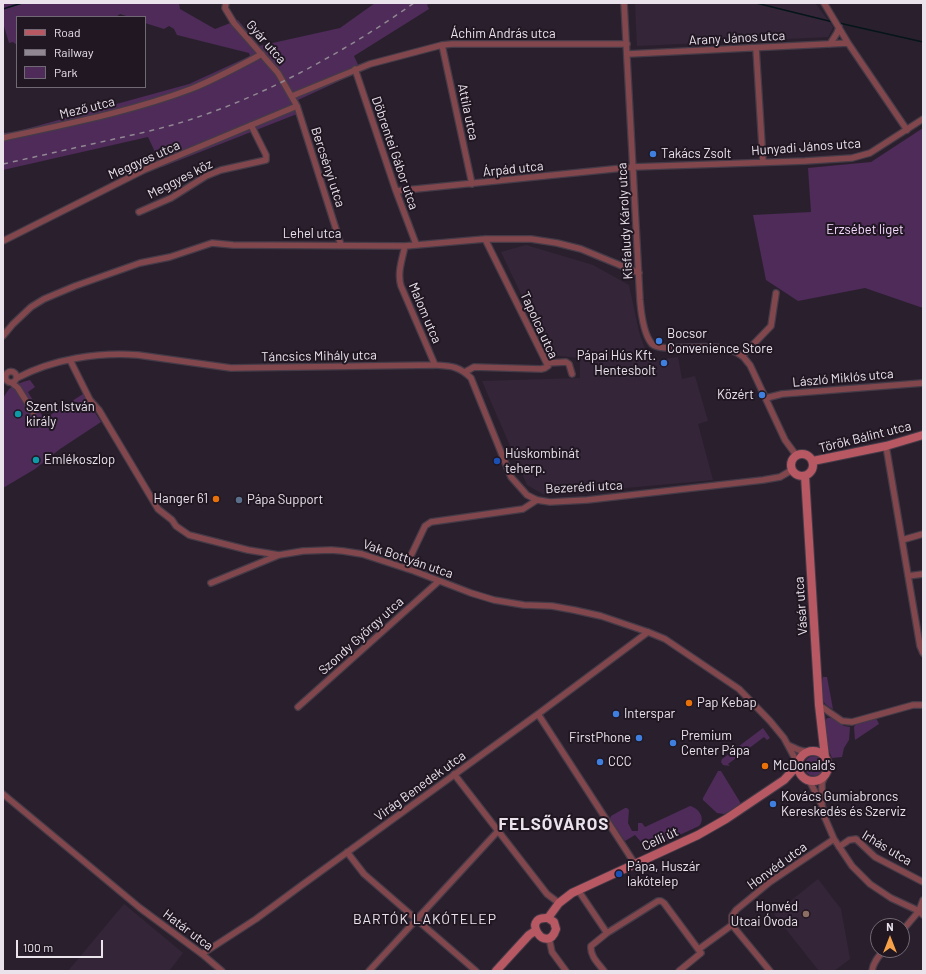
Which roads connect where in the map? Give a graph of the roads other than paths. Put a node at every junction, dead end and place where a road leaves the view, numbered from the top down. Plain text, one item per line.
1 (226, 3) edge
2 (624, 3) edge
3 (824, 3) edge
4 (839, 27) junction
5 (848, 43) junction
6 (627, 44) junction
7 (830, 44) junction
8 (442, 45) junction
9 (756, 48) junction
10 (262, 54) junction
11 (628, 54) junction
12 (355, 69) junction
13 (292, 96) junction
14 (297, 106) junction
15 (923, 119) edge
16 (251, 125) junction
17 (907, 130) junction
18 (3, 138) edge
19 (763, 162) junction
20 (633, 167) junction
21 (472, 184) junction
22 (396, 191) junction
23 (139, 212) dead end
24 (485, 239) junction
25 (3, 241) edge
26 (416, 244) junction
27 (341, 245) junction
28 (405, 246) junction
29 (639, 273) junction
30 (776, 293) dead end
31 (3, 336) edge
32 (742, 356) junction
33 (70, 360) junction
34 (547, 363) junction
35 (436, 365) junction
36 (465, 372) junction
37 (572, 374) dead end
38 (8, 378) edge
39 (923, 383) edge
40 (766, 398) junction
41 (34, 412) dead end
42 (923, 435) edge
43 (886, 446) junction
44 (796, 455) junction
45 (813, 461) junction
46 (792, 470) junction
47 (805, 476) junction
48 (537, 500) junction
49 (923, 534) edge
50 (902, 540) junction
51 (279, 555) junction
52 (405, 568) junction
53 (923, 574) edge
54 (908, 576) junction
55 (439, 580) junction
56 (211, 583) dead end
57 (648, 632) junction
58 (923, 652) edge
59 (923, 704) edge
60 (819, 705) junction
61 (298, 707) dead end
62 (538, 714) junction
63 (822, 735) junction
64 (788, 745) junction
65 (810, 752) junction
66 (825, 757) junction
67 (798, 764) junction
68 (454, 774) junction
69 (825, 776) junction
70 (784, 780) junction
71 (807, 780) junction
72 (3, 794) edge
73 (822, 805) junction
74 (498, 831) junction
75 (834, 839) junction
76 (839, 847) junction
77 (347, 852) junction
78 (635, 864) junction
79 (923, 882) edge
80 (578, 890) junction
81 (923, 900) edge
82 (559, 903) junction
83 (921, 913) edge
84 (548, 918) junction
85 (416, 919) junction
86 (910, 923) edge
87 (732, 925) junction
88 (535, 931) junction
89 (607, 933) junction
90 (549, 938) junction
91 (699, 949) junction
92 (202, 954) junction
93 (877, 958) edge
94 (222, 971) edge
95 (369, 971) edge
96 (476, 971) edge
97 (496, 971) edge
98 (566, 971) edge
99 (604, 971) edge
100 (679, 971) edge
101 (770, 971) edge
102 (872, 971) edge

1 - 10 street, Gyár utca
2 - 6 street, Kisfaludy Károly utca
3 - 4 street
4 - 5 street
4 - 7 street
5 - 7 street, Arany János utca
5 - 17 street
6 - 8 street, Áchim András utca
6 - 11 street, Kisfaludy Károly utca
7 - 9 street, Arany János utca
8 - 12 street, Áchim András utca
8 - 21 street, Attila utca
9 - 11 street, Arany János utca
9 - 19 street
10 - 13 street, Gyár utca
10 - 18 street, Mező utca
11 - 20 street, Kisfaludy Károly utca
12 - 13 street, Áchim András utca
12 - 22 street, Döbrentei Gábor utca
13 - 14 street, Bercsényi utca
14 - 16 street, Meggyes utca
14 - 27 street, Bercsényi utca
15 - 17 street, Hunyadi János utca
16 - 23 street, Meggyes köz
16 - 25 street, Meggyes utca
17 - 19 street, Hunyadi János utca
19 - 20 street, Hunyadi János utca
20 - 21 street, Árpád utca
20 - 29 street, Kisfaludy Károly utca
21 - 22 street, Árpád utca
22 - 26 street, Döbrentei Gábor utca
24 - 26 street, Lehel utca
24 - 29 street, Lehel utca
24 - 34 street, Tapolca utca
26 - 28 street, Lehel utca
27 - 28 street, Lehel utca
27 - 31 street, Lehel utca
28 - 35 street, Malom utca
29 - 32 street, Kisfaludy Károly utca
30 - 32 street
32 - 40 street
33 - 35 street, Táncsics Mihály utca
33 - 38 street, Táncsics Mihály utca
33 - 51 street, Vak Bottyán utca
34 - 36 street, Tapolca utca
34 - 37 street
35 - 36 street, Táncsics Mihály utca
36 - 48 street
38 - 41 street
39 - 40 street, László Miklós utca
40 - 44 street
42 - 43 street, Török Bálint utca
43 - 45 street, Török Bálint utca
43 - 50 street
44 - 45 street
44 - 46 street
45 - 47 street
46 - 47 street
46 - 48 street, Bezerédi utca
47 - 60 street, Vásár utca
48 - 52 street, Bezerédi utca
49 - 50 street
50 - 54 street
51 - 52 street, Vak Bottyán utca
51 - 56 street
52 - 55 street, Vak Bottyán utca
53 - 54 street
54 - 58 street
55 - 57 street, Vak Bottyán utca
55 - 61 street, Szondy György utca
57 - 62 street, Virág Benedek utca
57 - 64 street, Vak Bottyán utca
59 - 60 street
60 - 63 street, Vásár utca
62 - 68 street, Virág Benedek utca
62 - 78 street
63 - 65 street
63 - 66 street, Vásár utca
64 - 65 street
64 - 67 street, Vak Bottyán utca
65 - 66 street
65 - 67 street
66 - 69 street
67 - 70 street, Celli út
67 - 71 street
68 - 74 street
68 - 77 street, Virág Benedek utca
69 - 71 street
69 - 73 street
70 - 71 street
70 - 78 street, Celli út
71 - 73 street
72 - 92 street, Határ utca
73 - 75 street
74 - 82 street
74 - 85 street
75 - 76 street
75 - 87 street, Honvéd utca
76 - 79 street, Irhás utca
76 - 83 street
77 - 85 street
77 - 92 street, Virág Benedek utca
78 - 80 street, Celli út
80 - 82 street, Celli út
80 - 89 street
81 - 83 street
82 - 84 street, Celli út
83 - 86 street
84 - 88 street, Celli út
84 - 90 street
85 - 95 street
85 - 96 street
87 - 91 street
87 - 101 street
88 - 90 street
88 - 97 street, Celli út
89 - 91 street
89 - 99 street
90 - 98 street
91 - 100 street
92 - 94 street, Határ utca
93 - 102 street

